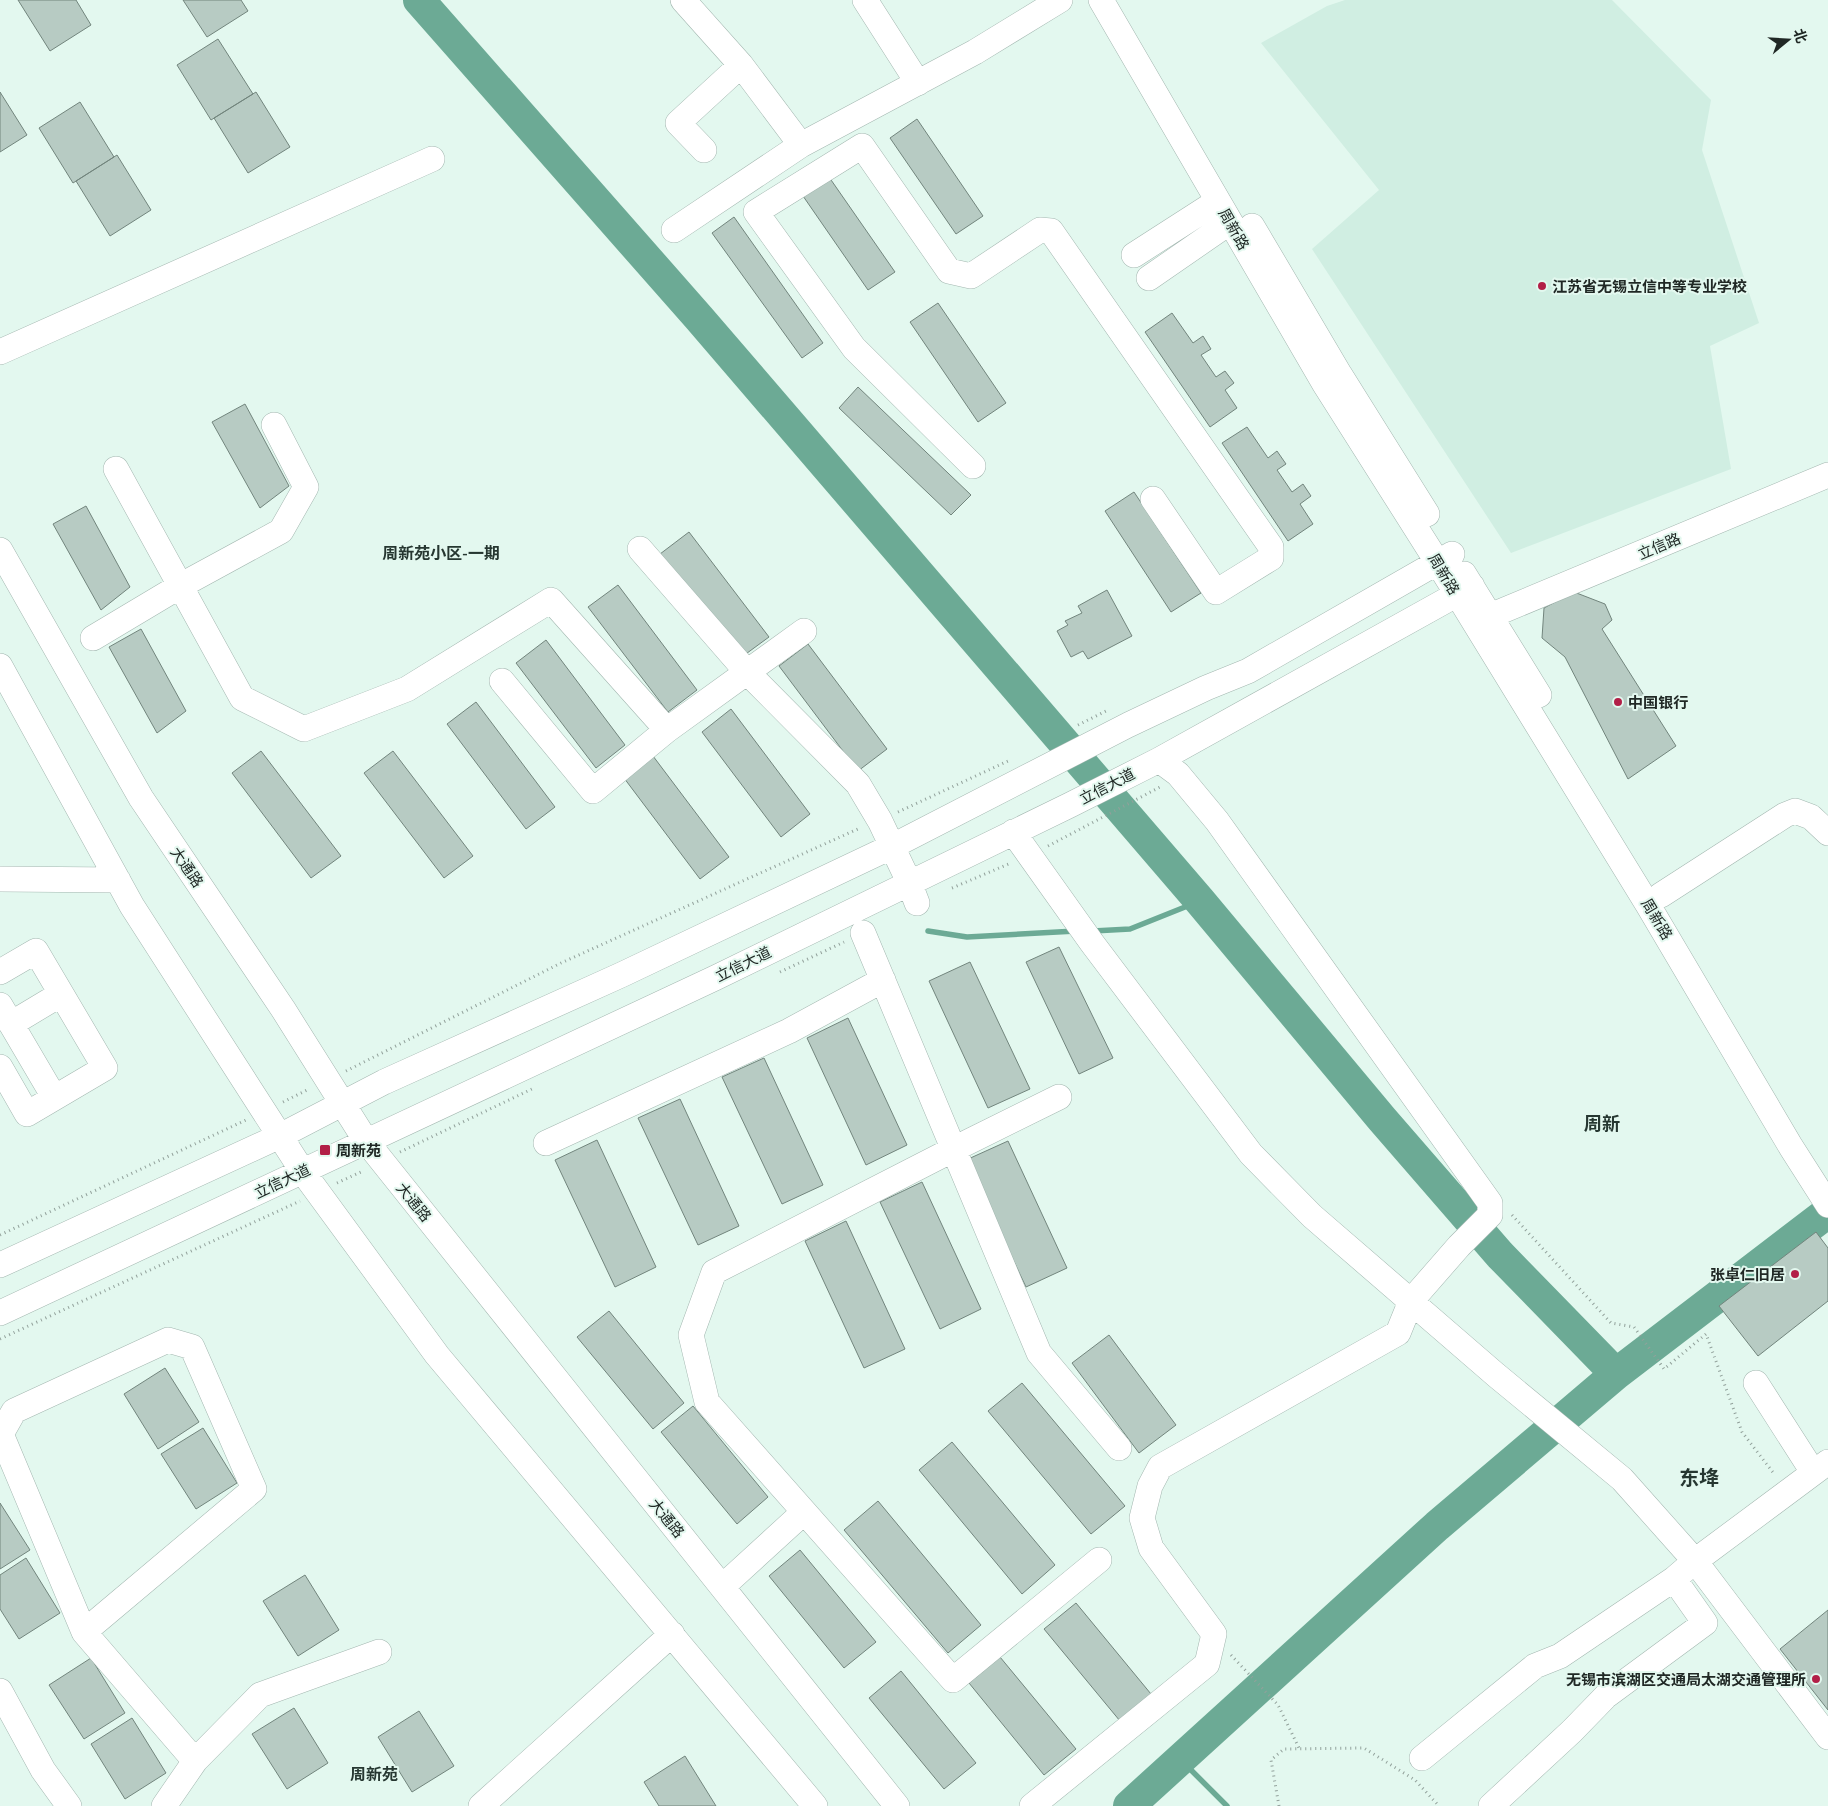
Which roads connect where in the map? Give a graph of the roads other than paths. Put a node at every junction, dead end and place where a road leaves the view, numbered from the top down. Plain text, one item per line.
1 (684, 0) edge
2 (866, 0) edge
3 (1060, 0) edge
4 (1101, 0) edge
5 (1118, 0) edge
6 (741, 65) junction
7 (918, 83) junction
8 (801, 145) junction
9 (704, 150) dead end
10 (432, 159) dead end
11 (1224, 212) junction
12 (674, 230) dead end
13 (1134, 255) dead end
14 (1149, 278) dead end
15 (0, 352) edge
16 (274, 425) dead end
17 (974, 466) dead end
18 (116, 469) dead end
19 (1828, 475) edge
20 (1153, 499) dead end
21 (640, 549) dead end
22 (0, 550) edge
23 (1445, 559) junction
24 (180, 586) junction
25 (1464, 590) junction
26 (1490, 616) junction
27 (804, 631) dead end
28 (93, 638) dead end
29 (0, 666) edge
30 (747, 672) junction
31 (502, 681) dead end
32 (667, 730) junction
33 (1159, 760) junction
34 (1013, 832) junction
35 (1828, 833) edge
36 (893, 846) junction
37 (0, 879) edge
38 (118, 880) junction
39 (913, 892) junction
40 (1661, 895) junction
41 (863, 933) dead end
42 (0, 972) edge
43 (883, 980) junction
44 (61, 994) junction
45 (5, 1014) edge
46 (0, 1067) edge
47 (54, 1097) junction
48 (1059, 1097) dead end
49 (343, 1103) junction
50 (280, 1136) junction
51 (366, 1141) junction
52 (1796, 1142) junction
53 (546, 1144) dead end
54 (954, 1148) junction
55 (302, 1172) junction
56 (1828, 1178) edge
57 (1828, 1205) edge
58 (0, 1266) edge
59 (1411, 1301) junction
60 (0, 1313) edge
61 (1756, 1383) dead end
62 (1119, 1448) dead end
63 (1820, 1467) edge
64 (804, 1512) junction
65 (1099, 1560) dead end
66 (1695, 1561) junction
67 (1674, 1578) junction
68 (722, 1587) junction
69 (84, 1632) junction
70 (672, 1634) junction
71 (378, 1652) dead end
72 (0, 1691) edge
73 (1828, 1737) edge
74 (1422, 1758) dead end
75 (195, 1761) junction
76 (68, 1806) edge
77 (164, 1806) edge
78 (480, 1806) edge
79 (815, 1806) edge
80 (897, 1806) edge
81 (1032, 1806) edge
82 (1490, 1806) edge

1 - 6 street
2 - 7 street
3 - 7 street
4 - 11 street, 周新路
5 - 23 street, 周新路
6 - 8 street
6 - 9 street
7 - 8 street
8 - 12 street
10 - 15 street
11 - 13 street
11 - 14 street
11 - 23 street, 周新路
16 - 24 street
17 - 20 street
18 - 24 street
19 - 26 street, 立信路
21 - 30 street
22 - 49 street, 大通路
23 - 25 street, 周新路
23 - 36 street
24 - 28 street
24 - 32 street
25 - 26 street, 周新路
25 - 33 street, 立信大道
25 - 52 street, 周新路
26 - 40 street, 周新路
27 - 30 street
29 - 38 street
30 - 32 street
30 - 36 street
31 - 32 street
33 - 34 street, 立信大道
33 - 59 street
34 - 39 street, 立信大道
34 - 59 street
35 - 40 street
36 - 39 street
36 - 49 street
37 - 38 street
38 - 50 street
39 - 51 street, 立信大道
40 - 52 street, 周新路
41 - 43 street
42 - 44 street
43 - 53 street
43 - 54 street
44 - 45 street
44 - 47 street
45 - 47 street
46 - 47 street
48 - 54 street
49 - 50 street
49 - 51 street, 大通路
50 - 55 street
50 - 58 street
51 - 55 street, 立信大道
51 - 68 street, 大通路
52 - 56 street
52 - 57 street
54 - 62 street
54 - 64 street
55 - 60 street, 立信大道
55 - 70 street
59 - 66 street
59 - 81 street
61 - 63 street
63 - 66 street
64 - 65 street
64 - 68 street
66 - 67 street
66 - 73 street
67 - 74 street
67 - 82 street
68 - 80 street, 大通路
69 - 69 street
69 - 75 street
70 - 78 street
70 - 79 street
71 - 75 street
72 - 76 street
75 - 77 street

